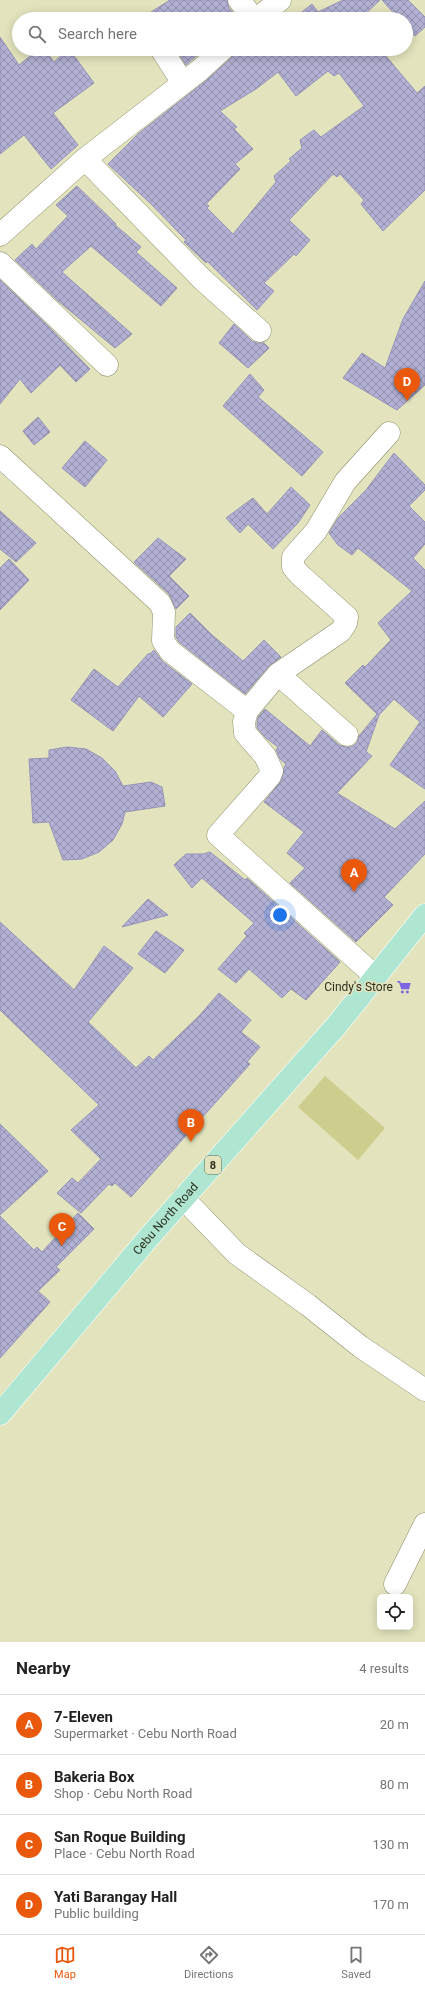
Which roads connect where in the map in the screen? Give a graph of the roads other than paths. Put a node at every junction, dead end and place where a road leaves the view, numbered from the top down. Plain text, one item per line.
1 (239, 0) edge
2 (280, 0) edge
3 (248, 12) edge
4 (265, 12) edge
5 (166, 56) edge
6 (216, 56) edge
7 (183, 83) junction
8 (85, 159) junction
9 (0, 235) edge
10 (0, 262) edge
11 (260, 331) dead end
12 (106, 365) dead end
13 (389, 433) dead end
14 (0, 456) edge
15 (278, 674) junction
16 (247, 711) junction
17 (348, 734) dead end
18 (425, 915) edge
19 (376, 977) junction
20 (183, 1198) junction
21 (425, 1390) edge
22 (0, 1414) edge
23 (425, 1524) edge
24 (395, 1584) dead end

1 - 3 street
2 - 4 street
5 - 7 street
6 - 7 street
7 - 8 street
8 - 9 street
8 - 11 street
10 - 12 street
13 - 15 street
14 - 16 street
15 - 16 street
15 - 17 street
16 - 19 street
18 - 19 main road, Cebu North Road / 8
19 - 20 main road, Cebu North Road / 8
20 - 21 street
20 - 22 main road, Cebu North Road / 8
23 - 24 street

